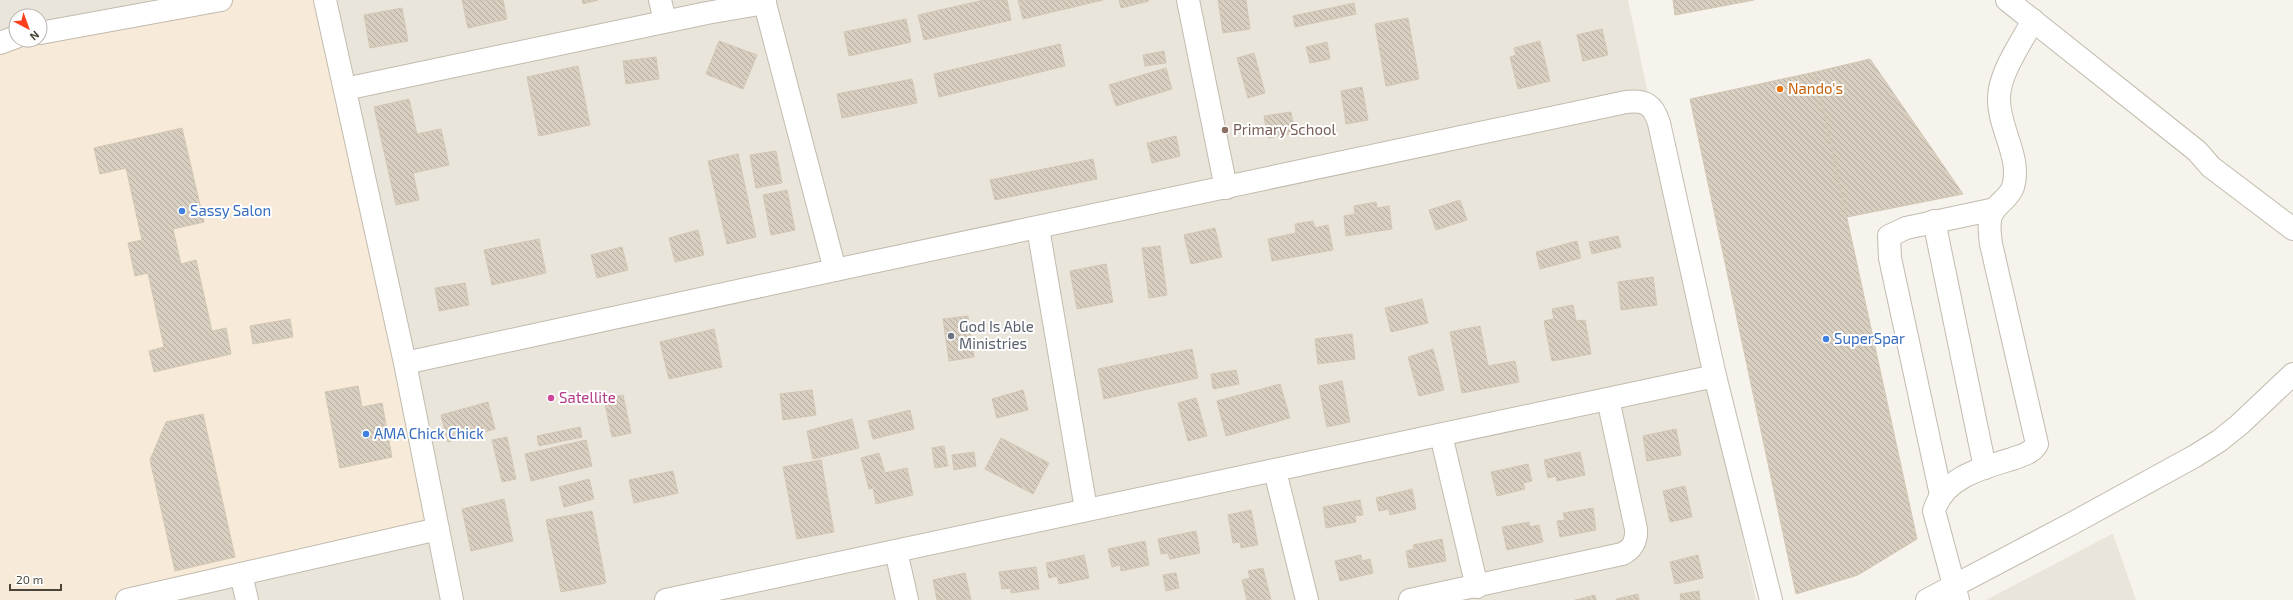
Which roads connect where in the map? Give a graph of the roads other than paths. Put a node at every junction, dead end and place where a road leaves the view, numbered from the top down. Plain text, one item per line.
1 (221, 0) edge
2 (325, 0) edge
3 (660, 0) edge
4 (1188, 0) edge
5 (2006, 0) edge
6 (765, 2) edge
7 (2033, 20) junction
8 (664, 21) junction
9 (48, 32) edge
10 (345, 89) junction
11 (2197, 151) junction
12 (1226, 188) junction
13 (1995, 209) junction
14 (2293, 214) edge
15 (1934, 221) junction
16 (1038, 228) junction
17 (2293, 229) edge
18 (836, 270) junction
19 (405, 363) junction
20 (2293, 374) edge
21 (1715, 376) junction
22 (1608, 399) junction
23 (1441, 435) junction
24 (1985, 468) junction
25 (1275, 471) junction
26 (1941, 495) junction
27 (1086, 509) junction
28 (438, 529) junction
29 (896, 551) junction
30 (242, 574) junction
31 (1477, 587) junction
32 (739, 592) edge
33 (1956, 593) edge
34 (128, 600) edge
35 (247, 600) edge
36 (452, 600) edge
37 (666, 600) edge
38 (907, 600) edge
39 (1307, 600) edge
40 (1410, 600) edge
41 (1770, 600) edge
42 (1927, 600) edge

1 - 9 street
2 - 10 street
3 - 8 street
4 - 12 street
5 - 7 street
6 - 8 street
6 - 18 street
7 - 11 street
7 - 13 street
8 - 10 street
10 - 19 street
11 - 14 street
11 - 17 street
12 - 16 street
12 - 21 street
13 - 15 street
13 - 24 street
15 - 24 street
15 - 26 street
16 - 18 street
16 - 27 street
18 - 19 street
19 - 28 street
20 - 33 street
21 - 22 street
21 - 41 street
22 - 23 street
22 - 31 street
23 - 25 street
23 - 31 street
24 - 26 street
25 - 27 street
25 - 39 street
26 - 33 street
27 - 29 street
28 - 30 street
28 - 36 street
29 - 32 street
29 - 38 street
30 - 34 street
30 - 35 street
31 - 40 street
32 - 37 street
33 - 42 street

